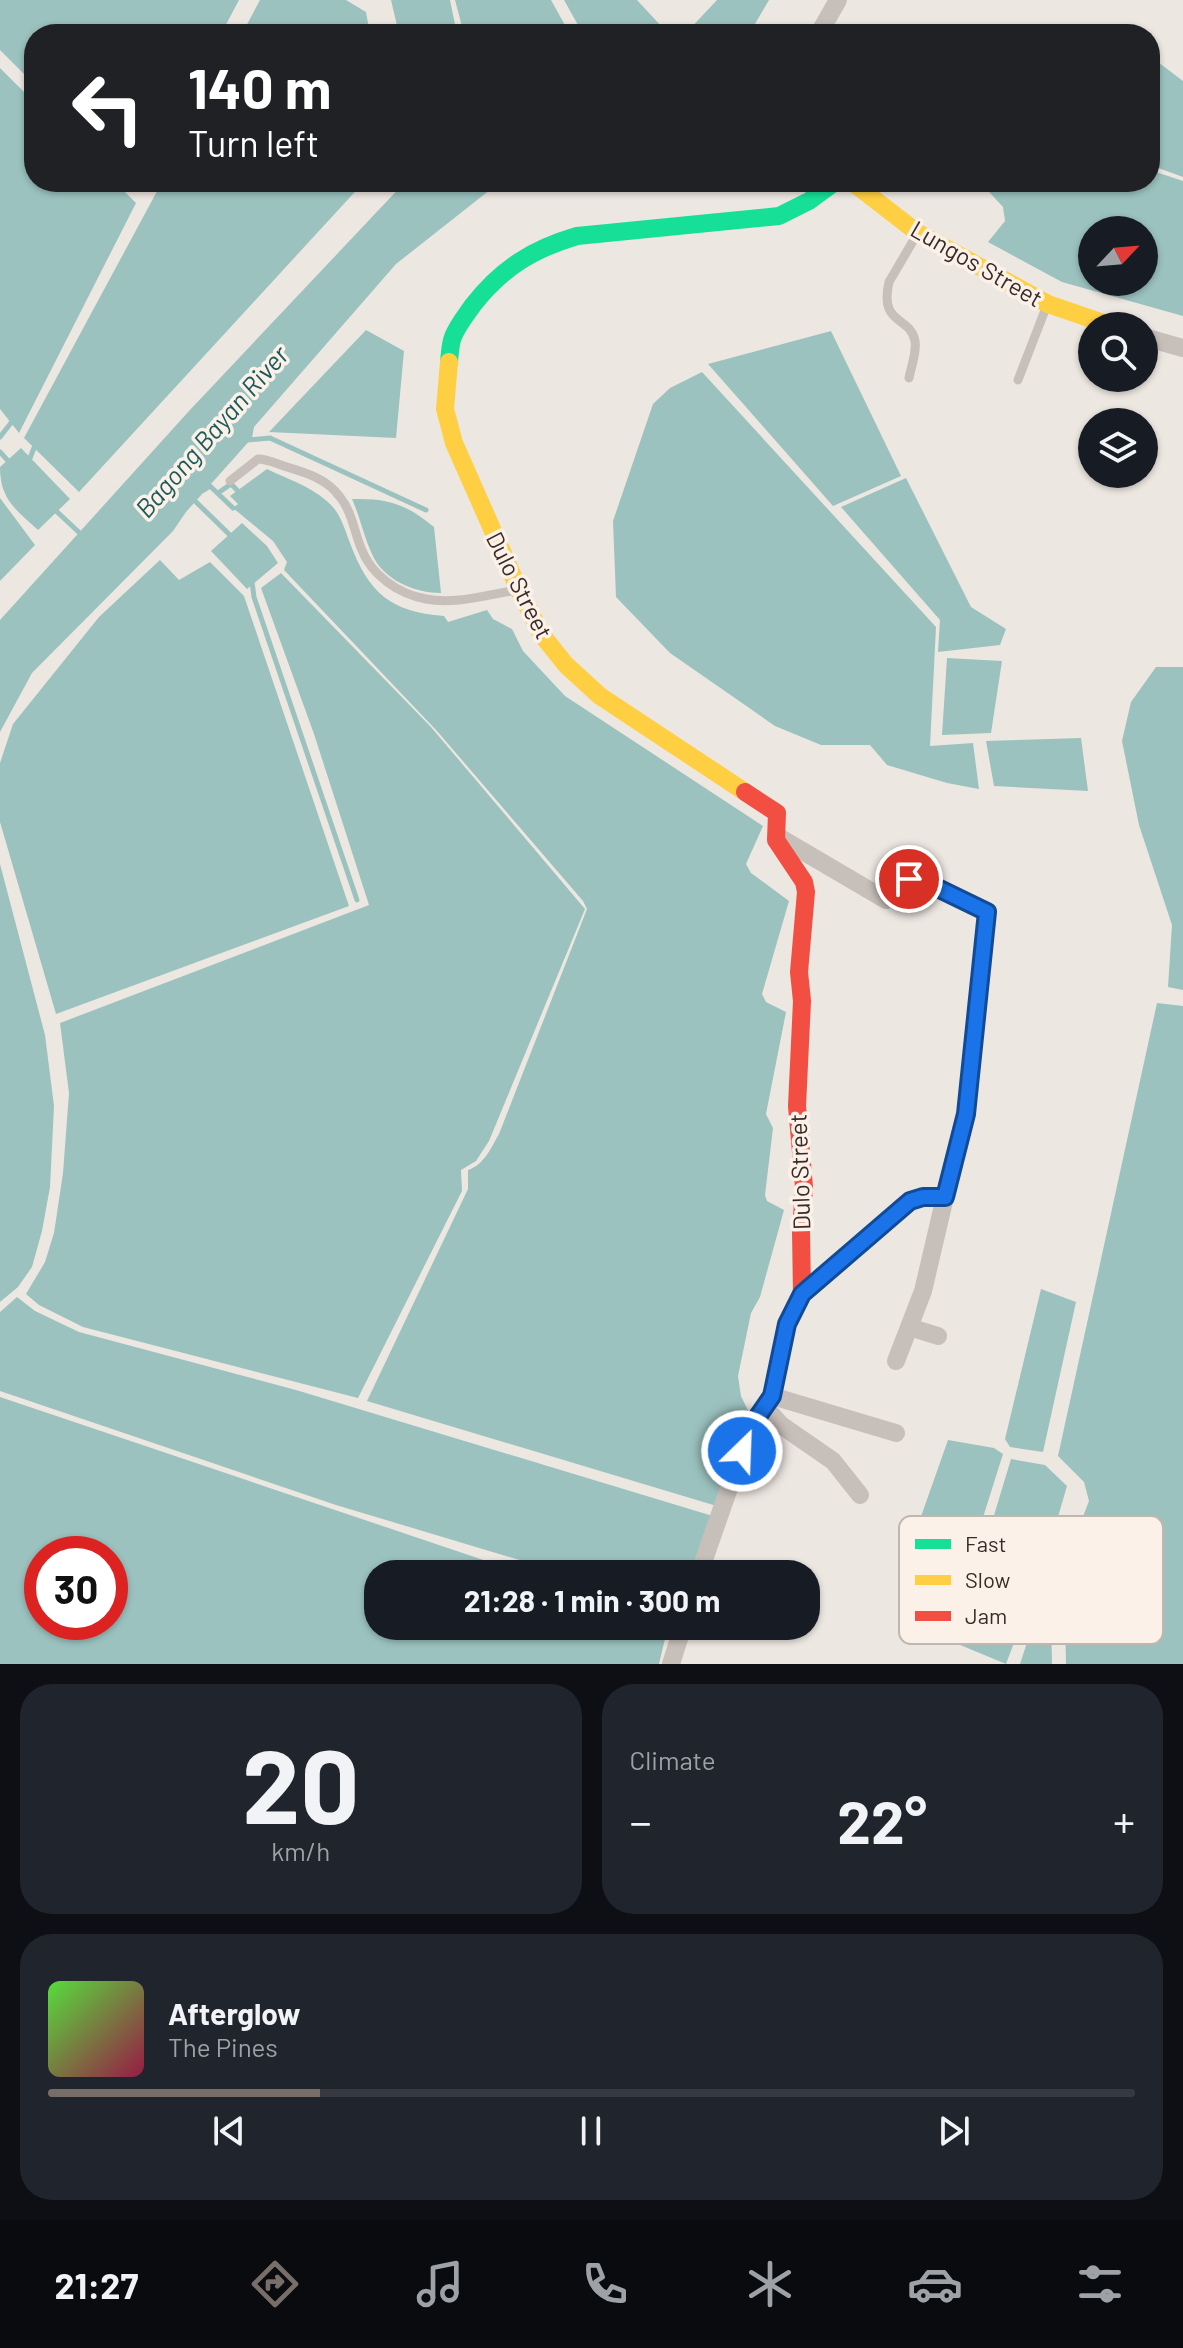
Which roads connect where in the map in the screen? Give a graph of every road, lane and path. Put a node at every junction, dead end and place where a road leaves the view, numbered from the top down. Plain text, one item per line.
1 (838, 0) edge
2 (824, 24) edge
3 (821, 192) edge
4 (865, 192) edge
5 (918, 233) junction
6 (1048, 304) junction
7 (1078, 314) edge
8 (1158, 341) edge
9 (1183, 348) edge
10 (909, 378) dead end
11 (1018, 380) dead end
12 (230, 481) dead end
13 (519, 590) junction
14 (775, 834) junction
15 (945, 1197) junction
16 (802, 1294) junction
17 (909, 1327) junction
18 (938, 1336) dead end
19 (896, 1361) dead end
20 (768, 1402) junction
21 (896, 1433) dead end
22 (860, 1495) dead end
23 (704, 1560) edge
24 (679, 1640) edge
25 (671, 1664) edge

1 - 2 street
3 - 13 street, Dulo Street
4 - 5 street, Lungos Street
5 - 6 street, Lungos Street
5 - 10 lane
6 - 7 street, Lungos Street
6 - 11 lane
8 - 9 street
12 - 13 lane
13 - 14 street, Dulo Street
14 - 15 street
14 - 16 street, Dulo Street
15 - 16 street
15 - 17 street
16 - 20 street
17 - 18 street
17 - 19 street
20 - 21 street
20 - 22 street
20 - 23 street
24 - 25 street

